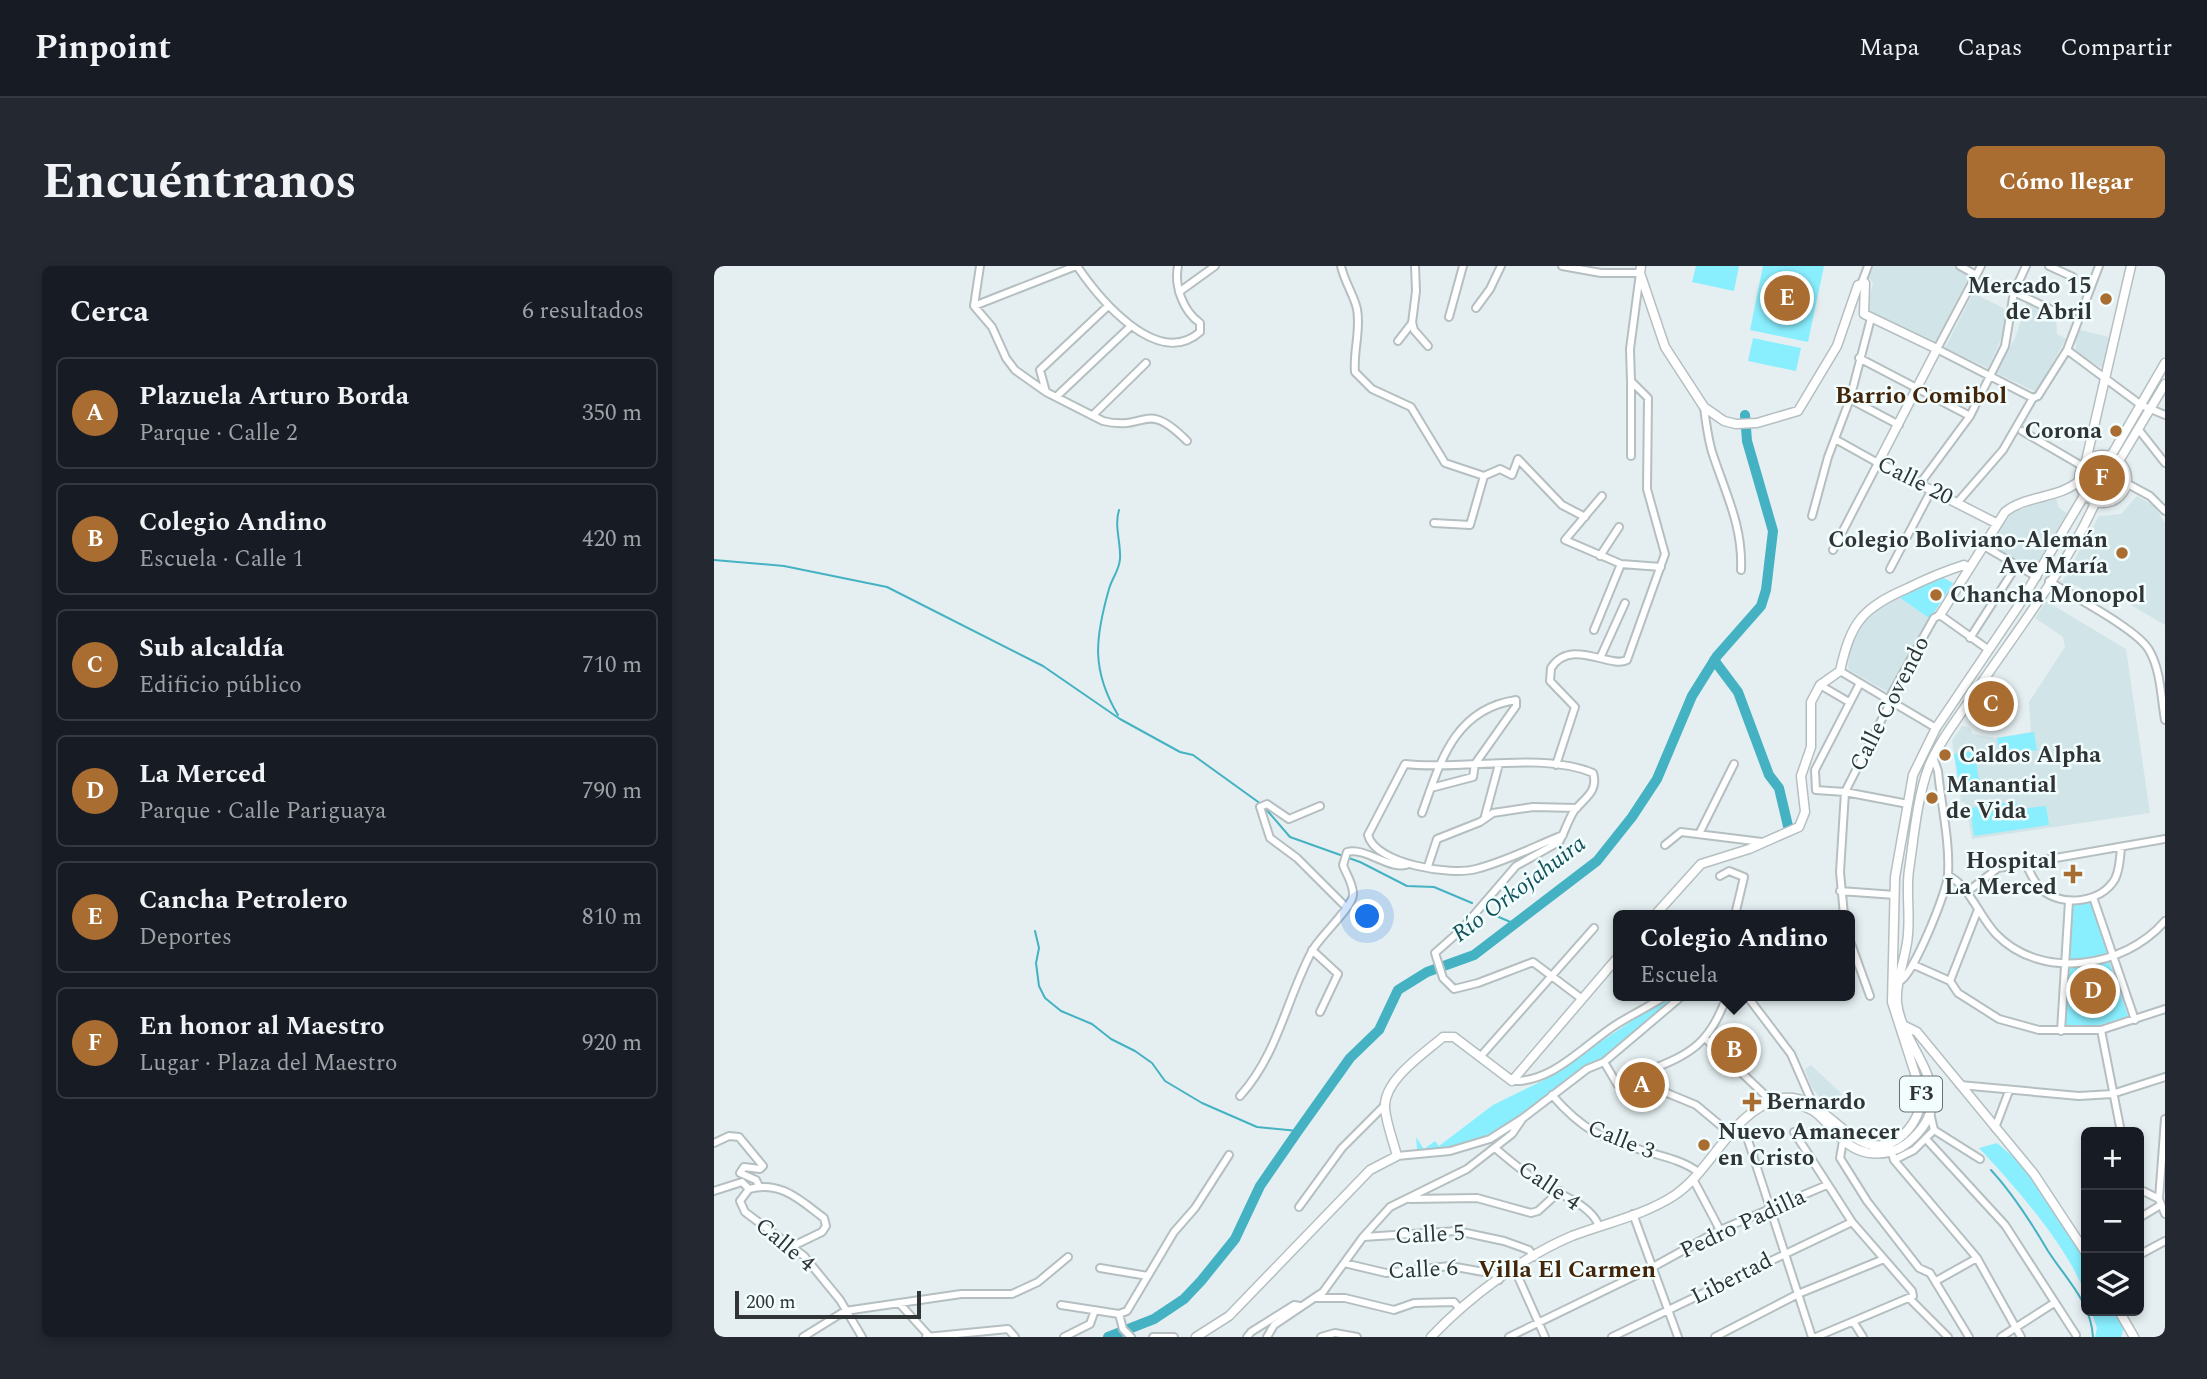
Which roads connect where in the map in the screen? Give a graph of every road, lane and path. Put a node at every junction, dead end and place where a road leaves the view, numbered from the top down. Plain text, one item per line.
1 (980, 266) edge
2 (1076, 266) edge
3 (1178, 266) edge
4 (1215, 266) edge
5 (1341, 266) edge
6 (1415, 266) edge
7 (1463, 266) edge
8 (1501, 266) edge
9 (1562, 266) edge
10 (1868, 266) edge
11 (1960, 266) edge
12 (1981, 266) edge
13 (2026, 266) edge
14 (2049, 266) edge
15 (2099, 266) edge
16 (2132, 266) edge
17 (1574, 267) edge
18 (1640, 270) edge
19 (1976, 275) junction
20 (2073, 277) dead end
21 (1862, 282) junction
22 (1179, 292) junction
23 (2014, 292) junction
24 (974, 306) junction
25 (1108, 306) junction
26 (1476, 308) dead end
27 (2056, 312) dead end
28 (1449, 317) dead end
29 (1871, 318) junction
30 (1412, 320) junction
31 (1131, 326) junction
32 (1398, 341) dead end
33 (1427, 346) dead end
34 (1937, 349) junction
35 (2067, 351) junction
36 (1859, 358) junction
37 (1146, 363) dead end
38 (2165, 363) edge
39 (1989, 375) junction
40 (1631, 381) junction
41 (2107, 381) junction
42 (2165, 384) edge
43 (1917, 388) junction
44 (1046, 392) junction
45 (1056, 397) junction
46 (2033, 398) junction
47 (1850, 399) junction
48 (1704, 407) junction
49 (2145, 407) junction
50 (1093, 415) junction
51 (2165, 415) edge
52 (1970, 416) junction
53 (1899, 425) junction
54 (2138, 430) junction
55 (2022, 431) dead end
56 (1835, 439) junction
57 (2093, 440) junction
58 (1187, 441) dead end
59 (1631, 456) dead end
60 (2107, 456) junction
61 (2119, 461) junction
62 (1878, 463) junction
63 (2084, 463) junction
64 (2165, 463) edge
65 (1484, 476) junction
66 (2079, 481) junction
67 (2126, 483) junction
68 (1919, 485) junction
69 (1931, 491) junction
70 (2085, 494) junction
71 (1602, 496) dead end
72 (2096, 501) junction
73 (1957, 503) junction
74 (2165, 511) edge
75 (1812, 516) dead end
76 (1585, 517) junction
77 (1434, 523) dead end
78 (1996, 523) junction
79 (1619, 527) dead end
80 (1982, 545) junction
81 (1833, 550) dead end
82 (1600, 556) junction
83 (1621, 564) junction
84 (2017, 565) junction
85 (1661, 567) junction
86 (1969, 568) junction
87 (1890, 569) dead end
88 (1741, 570) dead end
89 (2038, 577) junction
90 (2049, 581) junction
91 (1625, 603) dead end
92 (2020, 605) junction
93 (2029, 612) junction
94 (1940, 615) junction
95 (1594, 630) dead end
96 (1970, 638) junction
97 (1989, 650) junction
98 (1601, 656) junction
99 (1999, 657) junction
100 (2165, 669) edge
101 (1840, 671) junction
102 (2158, 675) junction
103 (1860, 683) junction
104 (1820, 685) junction
105 (1891, 700) junction
106 (1849, 702) junction
107 (2165, 720) edge
108 (1936, 728) junction
109 (1947, 735) junction
110 (1933, 757) junction
111 (1475, 764) junction
112 (1499, 764) junction
113 (1734, 764) dead end
114 (1556, 765) junction
115 (1437, 768) junction
116 (1431, 788) junction
117 (1845, 792) junction
118 (1908, 804) junction
119 (1320, 806) dead end
120 (1919, 806) junction
121 (1577, 808) junction
122 (1422, 813) dead end
123 (1485, 817) junction
124 (1699, 834) junction
125 (1563, 835) junction
126 (2165, 839) edge
127 (1764, 843) junction
128 (1665, 845) dead end
129 (2121, 847) junction
130 (2025, 862) junction
131 (1409, 864) junction
132 (1428, 866) junction
133 (1720, 876) dead end
134 (1949, 876) junction
135 (1840, 891) junction
136 (1967, 892) junction
137 (1895, 895) junction
138 (1908, 895) junction
139 (2093, 897) junction
140 (2069, 901) junction
141 (1346, 907) junction
142 (1660, 910) edge
143 (1736, 910) edge
144 (1843, 910) edge
145 (1977, 912) junction
146 (2165, 921) edge
147 (1594, 928) dead end
148 (1312, 950) junction
149 (1855, 955) edge
150 (2113, 957) junction
151 (1613, 964) edge
152 (2065, 964) junction
153 (1914, 965) junction
154 (1552, 975) junction
155 (1896, 981) junction
156 (1950, 981) junction
157 (1870, 996) dead end
158 (1582, 999) junction
159 (1656, 1001) edge
160 (1676, 1001) edge
161 (1725, 1001) edge
162 (1751, 1001) edge
163 (2165, 1009) edge
164 (1320, 1012) dead end
165 (2135, 1020) junction
166 (1905, 1026) junction
167 (2101, 1030) junction
168 (2061, 1031) junction
169 (1900, 1034) junction
170 (1706, 1039) junction
171 (1912, 1041) junction
172 (1480, 1057) junction
173 (1604, 1062) junction
174 (1647, 1072) junction
175 (2165, 1077) edge
176 (1512, 1081) junction
177 (1617, 1084) junction
178 (1960, 1085) junction
179 (2009, 1091) junction
180 (1667, 1093) junction
181 (2112, 1094) junction
182 (1240, 1096) dead end
183 (1552, 1096) junction
184 (1812, 1102) junction
185 (1769, 1103) junction
186 (1384, 1105) junction
187 (1930, 1111) junction
188 (1523, 1118) junction
189 (2165, 1119) edge
190 (1740, 1125) junction
191 (2119, 1127) edge
192 (1995, 1129) junction
193 (1934, 1130) junction
194 (1794, 1132) dead end
195 (1732, 1135) junction
196 (1844, 1136) junction
197 (1926, 1139) junction
198 (714, 1143) edge
199 (1495, 1148) junction
200 (1891, 1152) junction
201 (1229, 1155) dead end
202 (1396, 1156) junction
203 (1980, 1159) dead end
204 (1696, 1176) junction
205 (1827, 1185) junction
206 (759, 1186) junction
207 (749, 1189) junction
208 (2140, 1190) edge
209 (714, 1191) edge
210 (1560, 1191) junction
211 (1408, 1198) junction
212 (2159, 1203) junction
213 (1299, 1207) dead end
214 (1770, 1208) junction
215 (1633, 1214) junction
216 (2144, 1214) edge
217 (2165, 1214) edge
218 (1852, 1222) junction
219 (1599, 1226) junction
220 (1720, 1230) junction
221 (1363, 1237) junction
222 (2165, 1241) edge
223 (2081, 1245) edge
224 (793, 1246) junction
225 (1784, 1252) junction
226 (2143, 1253) edge
227 (1068, 1257) dead end
228 (1534, 1257) junction
229 (1977, 1258) junction
230 (1884, 1259) junction
231 (1344, 1263) junction
232 (1653, 1267) junction
233 (1100, 1268) dead end
234 (1515, 1270) junction
235 (1148, 1276) junction
236 (1499, 1280) junction
237 (1936, 1281) junction
238 (1798, 1294) junction
239 (1314, 1299) junction
240 (1911, 1300) junction
241 (899, 1303) junction
242 (2054, 1303) junction
243 (1061, 1305) dead end
244 (1300, 1306) junction
245 (1459, 1308) junction
246 (1095, 1310) junction
247 (845, 1311) junction
248 (1668, 1311) junction
249 (2122, 1316) edge
250 (1120, 1317) junction
251 (1538, 1322) junction
252 (1854, 1323) junction
253 (2016, 1327) junction
254 (2129, 1328) junction
255 (2076, 1335) dead end
256 (803, 1337) edge
257 (861, 1337) edge
258 (928, 1337) edge
259 (1015, 1337) edge
260 (1064, 1337) edge
261 (1131, 1337) edge
262 (1153, 1337) edge
263 (1174, 1337) edge
264 (1196, 1337) edge
265 (1247, 1337) edge
266 (1267, 1337) edge
267 (1321, 1337) edge
268 (1357, 1337) edge
269 (1431, 1337) edge
270 (1509, 1337) edge
271 (1545, 1337) edge
272 (1612, 1337) edge
273 (1678, 1337) edge
274 (1715, 1337) edge
275 (1814, 1337) edge
276 (1863, 1337) edge
277 (1948, 1337) edge
278 (1969, 1337) edge
279 (2001, 1337) edge
280 (2021, 1337) edge
281 (2125, 1337) edge
282 (2134, 1337) edge

1 - 24 street
2 - 24 street
2 - 25 street
3 - 22 street
4 - 22 street
5 - 65 street
6 - 30 street
7 - 28 street
8 - 26 street
9 - 17 street
10 - 21 street
11 - 19 street
12 - 19 street
13 - 23 street
14 - 20 street
15 - 35 street
16 - 41 main road
17 - 18 street
18 - 40 street
18 - 48 main road
19 - 34 street
21 - 29 main road
21 - 48 main road
22 - 31 street
23 - 27 street
23 - 39 street
24 - 44 street
25 - 31 street
25 - 44 street
29 - 34 main road
29 - 36 street
30 - 32 street
30 - 33 street
31 - 45 street
34 - 39 street
34 - 43 main road
35 - 41 street
35 - 46 street
36 - 43 street
36 - 47 street
37 - 50 street
38 - 49 main road
39 - 46 street
39 - 52 street
40 - 59 street
40 - 85 street
41 - 49 street
41 - 57 main road
42 - 49 main road
43 - 52 street
43 - 53 main road
44 - 45 street
45 - 50 street
46 - 73 street
47 - 53 street
47 - 56 street
48 - 88 street
49 - 51 street
49 - 54 main road
49 - 60 main road
50 - 58 street
52 - 68 street
53 - 62 main road
54 - 61 main road
54 - 64 street
55 - 63 street
56 - 62 street, Calle 20
56 - 75 street
57 - 60 main road
57 - 63 main road
60 - 61 main road
60 - 63 main road
61 - 67 main road
62 - 68 main road, Calle 20
62 - 81 street
63 - 66 main road
65 - 76 street
65 - 77 street
66 - 70 main road
66 - 78 main road, Calle Covendo
67 - 72 main road
67 - 74 street
68 - 69 main road, Calle 20
69 - 73 main road, Calle 20
69 - 87 street
70 - 72 main road
70 - 89 main road, F3
71 - 76 street
72 - 90 main road, F3
73 - 78 main road, Calle 20
76 - 82 street
78 - 80 main road, Calle Covendo
79 - 82 street
80 - 84 street
80 - 86 main road, Calle Covendo
82 - 83 street
83 - 85 street
83 - 95 street
84 - 89 street
84 - 96 street
85 - 98 street
86 - 94 main road, Calle Covendo
86 - 101 main road
89 - 90 main road
89 - 92 main road, F3
90 - 93 main road, F3
90 - 102 street
91 - 98 street
92 - 93 main road
92 - 97 main road, F3
93 - 99 main road, F3
94 - 96 street
94 - 105 street, Calle Covendo
96 - 97 street
97 - 99 main road
97 - 108 main road, F3
98 - 114 street
99 - 109 main road, F3
100 - 102 street
101 - 103 street
101 - 104 main road
102 - 107 street
103 - 105 street
103 - 106 street
104 - 106 street
104 - 127 main road
105 - 108 street
105 - 117 street, Calle Covendo
106 - 117 street
108 - 109 main road
108 - 118 main road, F3
109 - 110 main road, F3
110 - 120 main road, F3
110 - 134 street
111 - 112 street
111 - 115 street
111 - 115 street
111 - 116 street
112 - 114 street
112 - 123 street
113 - 124 street
114 - 121 street
115 - 116 street
115 - 131 street
116 - 122 street
117 - 118 street
117 - 135 street, Calle Covendo
118 - 120 main road
118 - 137 main road, F3
119 - 141 street
120 - 138 main road, F3
121 - 123 street
121 - 125 street
123 - 132 street
124 - 127 street
124 - 128 street
125 - 132 street
125 - 154 street
126 - 129 street
127 - 142 main road
129 - 130 street
129 - 139 street
130 - 136 street
130 - 140 street
131 - 132 street
131 - 141 street
133 - 143 street
134 - 136 street
134 - 153 street
135 - 137 street
135 - 144 street, Calle Covendo
136 - 145 street
137 - 138 main road
137 - 155 main road, F3
138 - 155 main road, F3
139 - 140 street
139 - 150 street
140 - 152 street
141 - 148 street
145 - 152 street
145 - 156 street
146 - 150 street
147 - 154 street
148 - 164 street
148 - 182 street
149 - 157 street
150 - 152 street
150 - 165 street
151 - 158 main road
152 - 168 street
153 - 155 street
153 - 156 street
154 - 158 street
154 - 172 street
155 - 166 main road, F3
155 - 169 main road, F3
156 - 168 street
158 - 176 main road
159 - 176 street
160 - 173 street
161 - 170 street
162 - 184 street
163 - 165 street
165 - 167 street
166 - 171 main road, F3
166 - 178 main road
167 - 168 street
167 - 181 street
169 - 171 main road
169 - 200 main road, F3
170 - 174 street
170 - 185 street
171 - 187 main road, F3
172 - 176 main road
172 - 186 main road
173 - 177 street
173 - 183 street
174 - 177 street
174 - 180 street
175 - 181 street
177 - 180 street
178 - 179 street
178 - 192 main road
179 - 181 street
179 - 192 street
180 - 195 street
181 - 191 street
183 - 188 street
183 - 204 street, Calle 3
184 - 185 main road
184 - 196 main road, F3
185 - 190 main road
185 - 196 main road, F3
186 - 202 main road
186 - 213 street
187 - 193 street
187 - 200 main road, F3
188 - 199 street
188 - 202 street
189 - 212 street
190 - 195 main road
190 - 214 street
192 - 223 main road
193 - 197 street
193 - 203 street
194 - 205 street
195 - 204 main road
196 - 200 main road, F3
196 - 237 street
197 - 200 street
197 - 242 street
198 - 206 street
199 - 210 street, Calle 4
199 - 211 street
200 - 229 street
201 - 235 street
202 - 264 main road
204 - 215 main road
204 - 220 street
205 - 214 street, Pedro Padilla
205 - 218 street
206 - 207 street
206 - 224 street
207 - 209 street
207 - 224 street, Calle 4
208 - 212 street
210 - 211 street
210 - 219 street, Calle 4
211 - 221 street
212 - 216 street
212 - 217 street
214 - 220 street, Pedro Padilla
214 - 225 street
215 - 219 main road
215 - 232 street
218 - 225 street, Libertad
218 - 230 street
219 - 228 main road
220 - 232 street, Pedro Padilla
221 - 228 street, Calle 5
221 - 231 street
222 - 226 street
224 - 247 street, Calle 4
225 - 238 street
225 - 248 street, Libertad
227 - 241 street
228 - 234 main road
229 - 237 street
229 - 253 street
230 - 238 street
230 - 240 street
231 - 236 street, Calle 6
231 - 239 street
232 - 248 street
232 - 251 street, Pedro Padilla
233 - 235 street
234 - 236 main road
234 - 251 street
235 - 250 street
236 - 245 main road
237 - 278 street
238 - 274 street
238 - 275 street
239 - 244 street
239 - 245 street
240 - 252 street
240 - 277 street
241 - 247 street
241 - 258 street
242 - 253 street
242 - 255 street
243 - 246 street
244 - 265 street
244 - 266 street
245 - 269 main road
246 - 250 street
246 - 260 street
247 - 256 street
247 - 257 street, Calle 4
248 - 272 street, Libertad
248 - 273 street
249 - 254 main road
250 - 261 street
251 - 270 street, Pedro Padilla
251 - 271 street
252 - 275 street
252 - 276 street
253 - 279 street
253 - 280 street
254 - 281 street
254 - 282 main road
258 - 259 street
262 - 263 street
267 - 268 street

